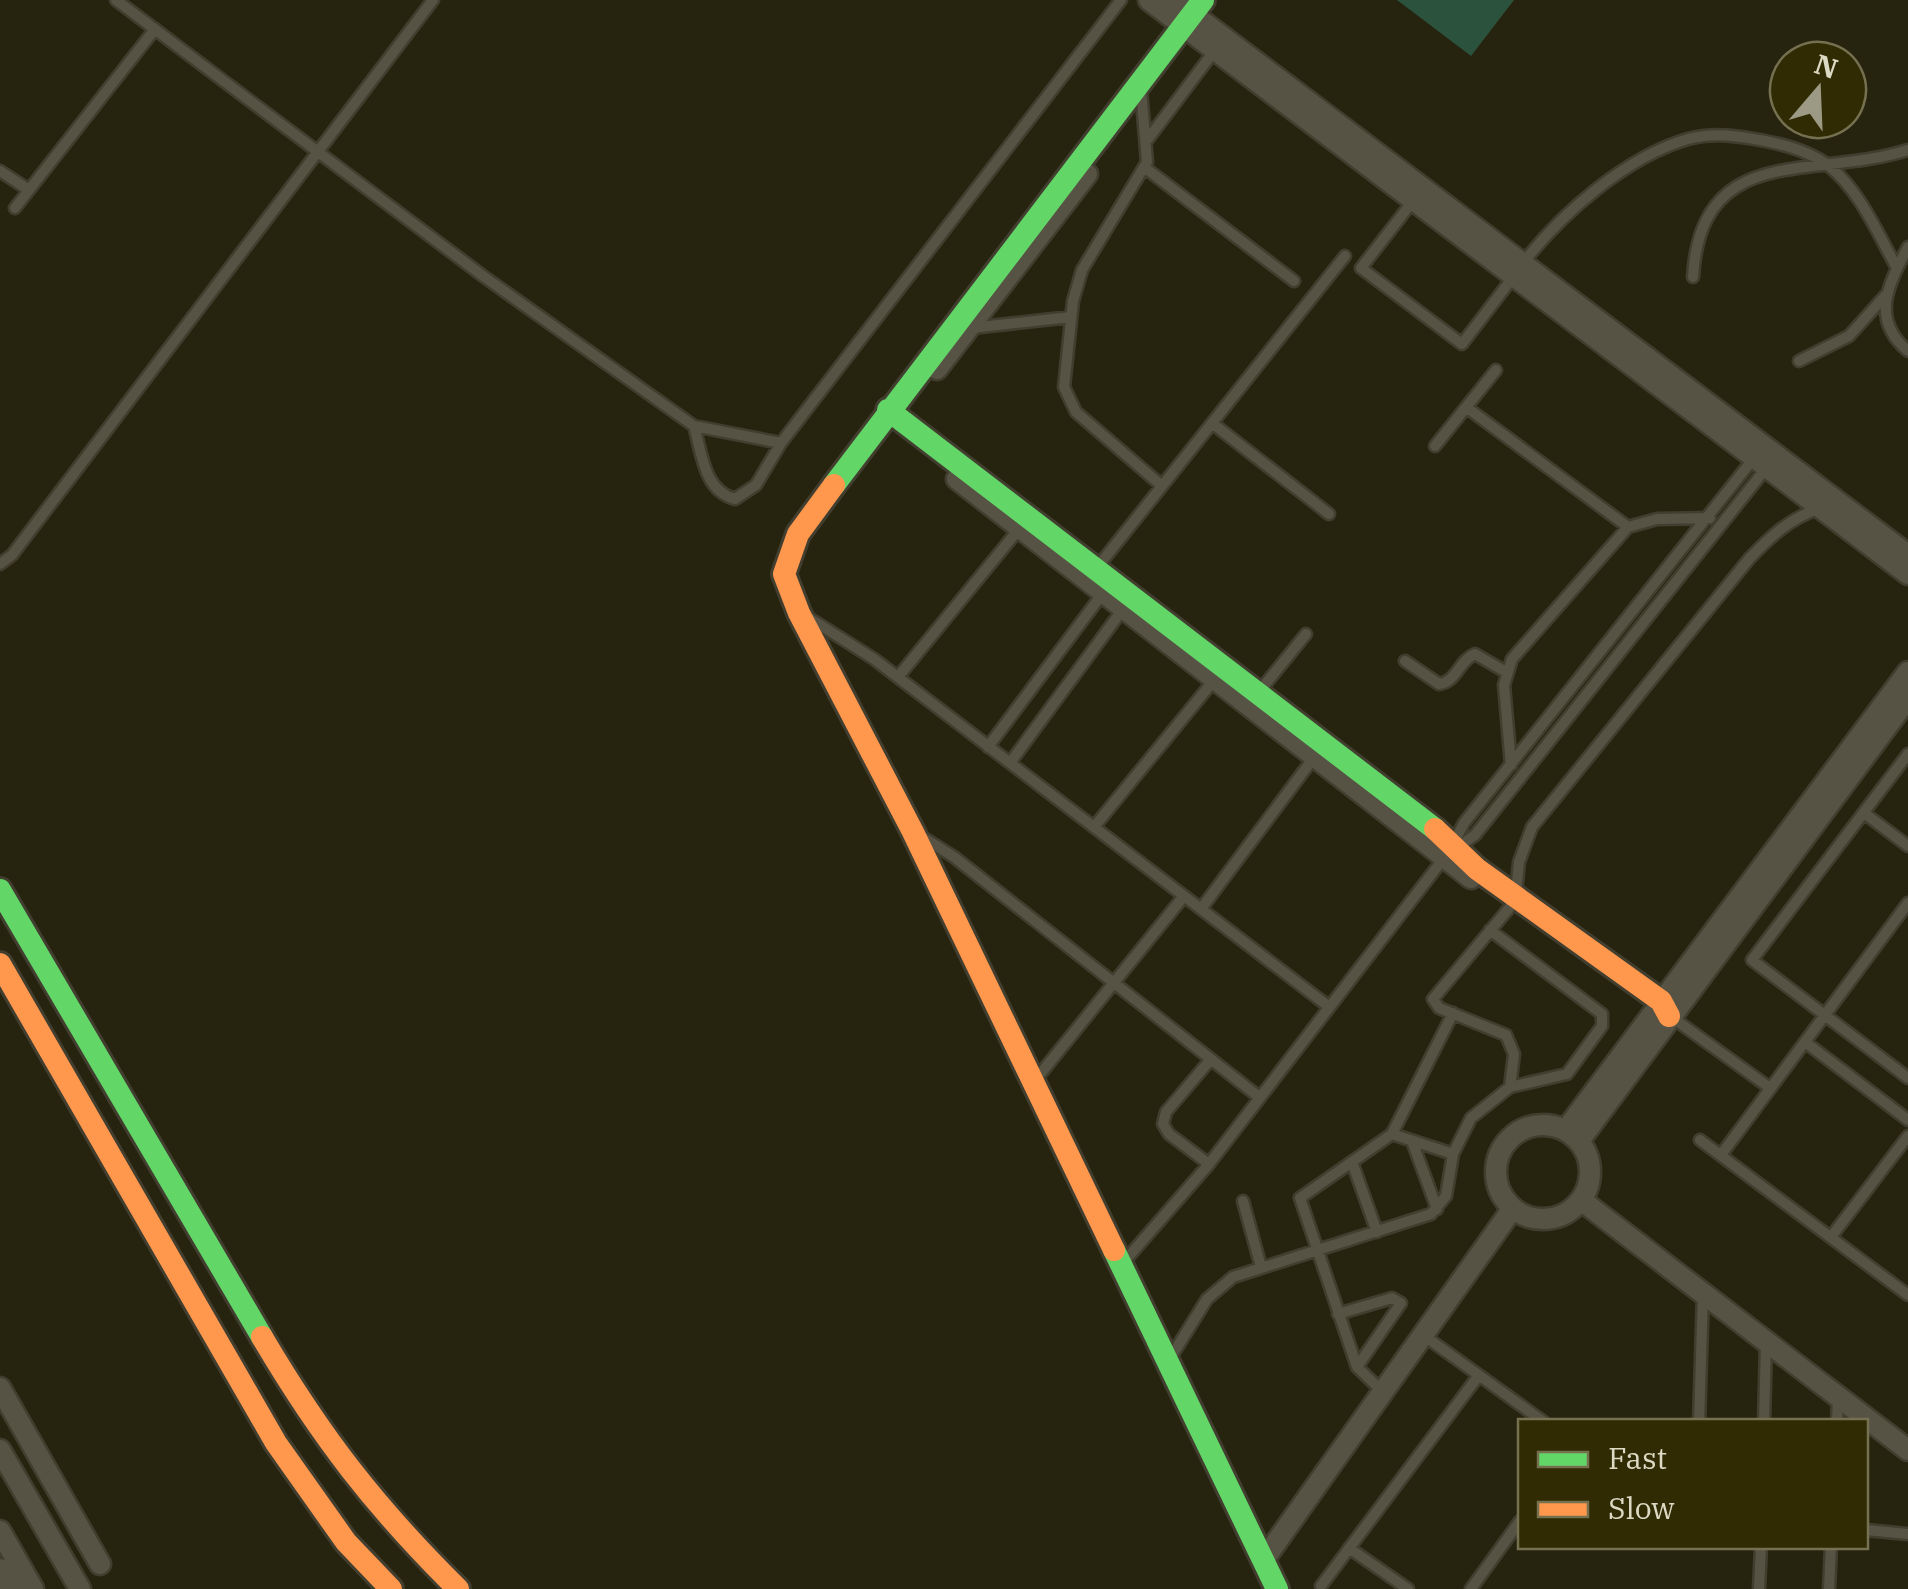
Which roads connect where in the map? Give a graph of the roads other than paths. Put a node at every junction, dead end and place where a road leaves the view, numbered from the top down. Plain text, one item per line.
1 (116, 0) edge
2 (433, 0) edge
3 (1122, 0) edge
4 (1148, 0) edge
5 (1218, 0) edge
6 (1191, 16) edge
7 (155, 29) junction
8 (1214, 50) junction
9 (1142, 92) junction
10 (1147, 140) junction
11 (1908, 150) edge
12 (318, 152) junction
13 (1829, 166) junction
14 (1144, 167) junction
15 (0, 171) edge
16 (29, 190) junction
17 (1418, 194) junction
18 (15, 208) dead end
19 (1908, 247) edge
20 (1345, 256) dead end
21 (1897, 268) junction
22 (1518, 269) junction
23 (1694, 276) dead end
24 (1294, 281) dead end
25 (1886, 295) junction
26 (1070, 317) junction
27 (970, 328) junction
28 (1908, 350) edge
29 (1799, 361) dead end
30 (1496, 370) dead end
31 (1466, 407) junction
32 (890, 418) junction
33 (1212, 423) junction
34 (694, 426) junction
35 (781, 443) junction
36 (1435, 446) dead end
37 (1765, 456) junction
38 (1162, 486) junction
39 (1830, 505) junction
40 (1330, 514) dead end
41 (1707, 517) junction
42 (1724, 520) junction
43 (1024, 523) junction
44 (1628, 527) junction
45 (1908, 555) edge
46 (0, 564) edge
47 (1908, 574) edge
48 (1099, 581) junction
49 (1123, 608) junction
50 (799, 613) junction
51 (1306, 634) dead end
52 (1406, 661) dead end
53 (1506, 672) junction
54 (1908, 672) edge
55 (1219, 674) junction
56 (898, 678) junction
57 (1257, 694) junction
58 (1908, 698) edge
59 (988, 746) junction
60 (1319, 750) junction
61 (1908, 754) edge
62 (1010, 763) junction
63 (1510, 764) junction
64 (1518, 780) junction
65 (1864, 813) junction
66 (1094, 827) junction
67 (913, 832) junction
68 (1908, 846) edge
69 (1448, 853) junction
70 (0, 890) edge
71 (1184, 896) junction
72 (1513, 902) junction
73 (1908, 903) edge
74 (1201, 910) junction
75 (1490, 930) junction
76 (0, 964) edge
77 (1115, 983) junction
78 (1328, 1006) junction
79 (1661, 1009) junction
80 (1453, 1013) junction
81 (1825, 1015) junction
82 (1805, 1042) junction
83 (1211, 1059) junction
84 (1908, 1078) edge
85 (1034, 1082) junction
86 (1510, 1087) junction
87 (1770, 1088) junction
88 (1259, 1097) junction
89 (1908, 1120) edge
90 (1392, 1134) junction
91 (1572, 1136) junction
92 (1908, 1136) edge
93 (1700, 1140) dead end
94 (1412, 1141) junction
95 (1453, 1154) junction
96 (1721, 1155) junction
97 (1352, 1162) junction
98 (1208, 1164) junction
99 (1581, 1200) junction
100 (1243, 1201) dead end
101 (1513, 1208) junction
102 (1437, 1210) junction
103 (1376, 1232) junction
104 (1830, 1238) junction
105 (1316, 1250) junction
106 (1123, 1264) junction
107 (1261, 1267) junction
108 (1703, 1294) junction
109 (1908, 1295) edge
110 (1338, 1314) junction
111 (1424, 1335) junction
112 (1766, 1342) junction
113 (1169, 1359) junction
114 (1357, 1366) junction
115 (1480, 1375) junction
116 (0, 1388) edge
117 (1383, 1392) junction
118 (1838, 1396) junction
119 (1540, 1419) edge
120 (1699, 1419) edge
121 (1764, 1419) edge
122 (1837, 1419) edge
123 (1868, 1419) edge
124 (1868, 1419) edge
125 (0, 1450) edge
126 (1908, 1450) edge
127 (0, 1476) edge
128 (1518, 1525) edge
129 (1868, 1530) edge
130 (0, 1531) edge
131 (1908, 1534) edge
132 (1349, 1548) junction
133 (1760, 1549) edge
134 (1831, 1549) edge
135 (1263, 1561) junction
136 (100, 1564) dead end
137 (0, 1569) edge
138 (381, 1586) edge
139 (1322, 1586) dead end
140 (12, 1589) edge
141 (33, 1589) edge
142 (64, 1589) edge
143 (80, 1589) edge
144 (458, 1589) edge
145 (1277, 1589) edge
146 (1408, 1589) edge
147 (1471, 1589) edge
148 (1759, 1589) edge
149 (1829, 1589) edge

1 - 7 lane
2 - 12 lane
3 - 4 lane
3 - 35 lane
4 - 6 street
5 - 6 street
6 - 8 street
6 - 9 street
6 - 17 street
7 - 12 lane
7 - 16 lane
8 - 10 lane
8 - 17 street
9 - 10 lane
9 - 27 street
9 - 32 street
10 - 14 lane
11 - 13 lane
12 - 34 lane
12 - 46 lane
13 - 21 lane
13 - 22 lane
13 - 23 lane
14 - 24 lane
14 - 26 lane
15 - 16 lane
16 - 18 lane
17 - 22 street
17 - 22 lane
19 - 21 lane
20 - 33 lane
21 - 25 lane
22 - 37 street
25 - 28 lane
25 - 29 lane
26 - 27 lane
26 - 38 lane
27 - 32 street
30 - 31 lane
31 - 36 lane
31 - 44 lane
32 - 43 street
32 - 50 street
33 - 38 lane
33 - 40 lane
34 - 35 lane
34 - 35 lane
37 - 39 street
37 - 41 lane
37 - 42 lane
38 - 48 lane
39 - 45 street
39 - 47 street
39 - 72 lane
41 - 42 lane
41 - 44 lane
41 - 63 lane
42 - 64 lane
43 - 48 street
43 - 56 lane
44 - 53 lane
48 - 49 street
48 - 55 street
48 - 59 lane
49 - 55 street
49 - 62 lane
50 - 56 lane
50 - 67 street
51 - 57 lane
52 - 53 lane
53 - 63 lane
54 - 79 street
55 - 57 street
55 - 60 street
55 - 66 lane
56 - 59 lane
57 - 60 street
58 - 79 street
59 - 62 lane
60 - 69 street
60 - 74 lane
61 - 65 lane
62 - 66 lane
63 - 64 lane
63 - 69 lane
64 - 69 lane
65 - 68 lane
65 - 81 lane
66 - 71 lane
67 - 77 lane
67 - 85 street
69 - 72 street
69 - 78 lane
70 - 144 street
71 - 74 lane
71 - 77 lane
72 - 75 lane
72 - 79 street
73 - 81 lane
74 - 78 lane
75 - 80 lane
75 - 86 lane
76 - 138 street
77 - 83 lane
77 - 85 lane
78 - 88 lane
79 - 87 lane
79 - 91 street
80 - 86 lane
80 - 90 lane
81 - 82 lane
81 - 84 lane
82 - 87 lane
82 - 89 lane
83 - 88 lane
83 - 98 lane
85 - 106 street
86 - 95 lane
87 - 96 lane
88 - 98 lane
90 - 94 lane
90 - 97 lane
91 - 99 street
91 - 101 street
92 - 104 lane
93 - 96 lane
94 - 95 lane
94 - 102 lane
95 - 102 lane
96 - 104 lane
97 - 103 lane
97 - 105 lane
98 - 106 lane
99 - 101 street
99 - 108 street
100 - 107 lane
101 - 111 street
102 - 103 lane
103 - 105 lane
104 - 109 lane
105 - 107 lane
105 - 110 lane
106 - 113 street
107 - 113 lane
108 - 112 street
108 - 120 lane
110 - 114 lane
110 - 114 lane
111 - 115 lane
111 - 117 street
112 - 118 street
112 - 121 lane
113 - 135 street
114 - 117 lane
115 - 119 lane
115 - 132 lane
116 - 136 street
117 - 135 street
118 - 122 lane
118 - 123 street
124 - 126 street
125 - 143 street
127 - 142 street
128 - 147 lane
129 - 131 lane
130 - 141 street
132 - 139 lane
132 - 146 lane
133 - 148 lane
134 - 149 lane
135 - 145 street
137 - 140 street

